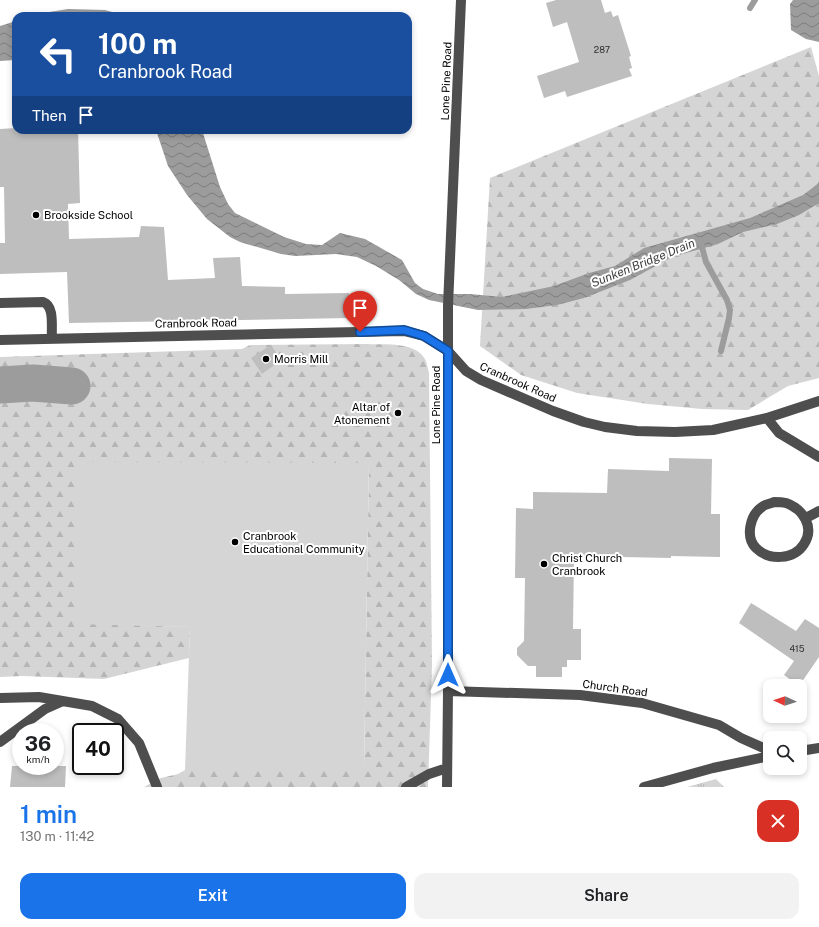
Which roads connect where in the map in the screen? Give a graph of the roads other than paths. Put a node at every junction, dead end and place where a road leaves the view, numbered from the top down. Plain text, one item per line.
1 (461, 0) edge
2 (0, 303) edge
3 (52, 338) junction
4 (0, 340) edge
5 (448, 351) junction
6 (819, 401) edge
7 (768, 418) junction
8 (819, 457) edge
9 (819, 511) edge
10 (806, 518) junction
11 (448, 691) junction
12 (0, 698) edge
13 (63, 701) junction
14 (0, 742) edge
15 (763, 748) edge
16 (819, 748) edge
17 (807, 750) edge
18 (763, 757) edge
19 (447, 768) junction
20 (158, 787) edge
21 (406, 787) edge
22 (446, 787) edge
23 (644, 787) edge

1 - 5 street, Lone Pine Road
2 - 3 street
3 - 4 street, Cranbrook Road
3 - 5 street, Cranbrook Road
5 - 7 street, Cranbrook Road
5 - 11 street, Lone Pine Road
6 - 7 street, Cranbrook Road
7 - 8 street
9 - 10 street
10 - 10 street
11 - 15 street, Church Road
11 - 19 street, Lone Pine Road
12 - 13 street
13 - 14 street
13 - 20 street
16 - 17 street
18 - 23 street
19 - 21 street
19 - 22 street, Lone Pine Road

